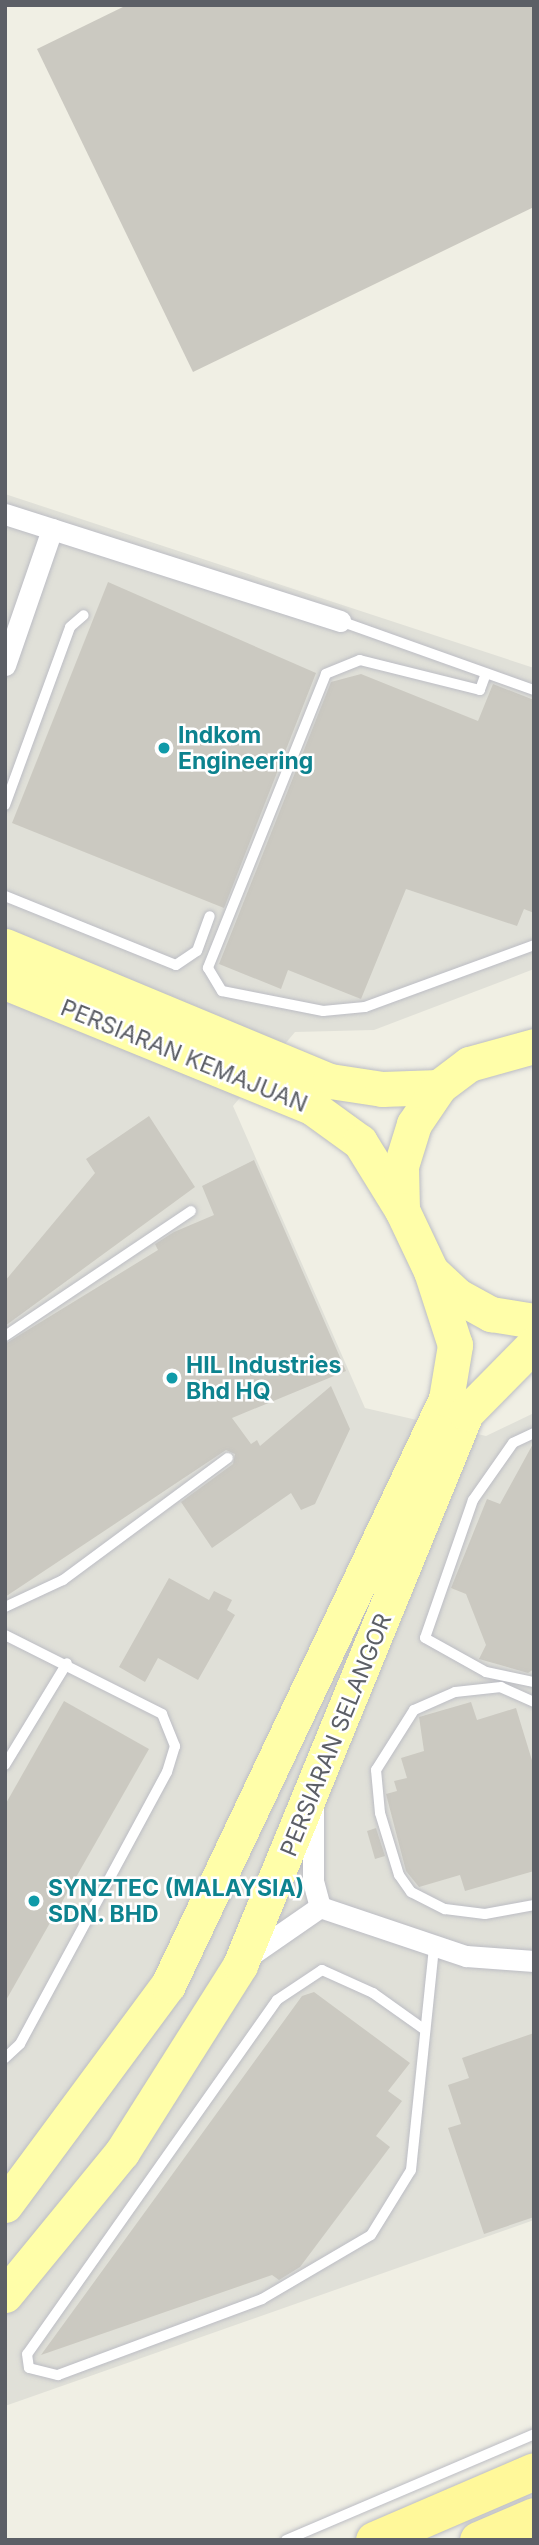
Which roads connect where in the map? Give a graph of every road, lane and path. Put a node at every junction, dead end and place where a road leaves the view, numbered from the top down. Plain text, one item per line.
1 (5, 514) edge
2 (52, 529) junction
3 (84, 615) dead end
4 (340, 621) joint
5 (5, 665) edge
6 (485, 676) junction
7 (534, 690) edge
8 (8, 791) edge
9 (5, 805) edge
10 (5, 896) edge
11 (209, 916) dead end
12 (534, 945) edge
13 (5, 946) edge
14 (5, 982) edge
15 (534, 1045) edge
16 (439, 1087) junction
17 (402, 1210) junction
18 (191, 1211) dead end
19 (431, 1271) junction
20 (534, 1321) edge
21 (5, 1336) edge
22 (534, 1344) edge
23 (534, 1433) edge
24 (228, 1458) dead end
25 (5, 1607) edge
26 (5, 1635) edge
27 (67, 1663) junction
28 (534, 1682) edge
29 (534, 1702) edge
30 (5, 1765) edge
31 (314, 1793) junction
32 (534, 1905) edge
33 (320, 1907) junction
34 (434, 1947) junction
35 (534, 1961) edge
36 (240, 1965) junction
37 (425, 2030) junction
38 (5, 2058) edge
39 (5, 2205) edge
40 (5, 2295) edge
41 (534, 2434) edge
42 (534, 2471) edge
43 (534, 2516) edge
44 (286, 2540) edge
45 (374, 2540) edge
46 (478, 2540) edge

1 - 2 street
2 - 4 street
2 - 5 street
3 - 8 lane
4 - 6 lane
6 - 7 lane
6 - 12 lane
8 - 9 lane
10 - 11 lane
13 - 16 main road, PERSIARAN KEMAJUAN
14 - 17 main road, PERSIARAN KEMAJUAN
15 - 16 main road
16 - 17 main road
17 - 19 main road, PERSIARAN KEMAJUAN
18 - 21 lane
19 - 20 main road
19 - 39 main road, PERSIARAN SELANGOR
22 - 31 main road, PERSIARAN SELANGOR
23 - 28 lane
24 - 25 lane
26 - 27 lane
27 - 30 lane
27 - 38 lane
29 - 32 lane
31 - 33 street
31 - 36 main road, PERSIARAN SELANGOR
33 - 34 street
33 - 36 street
34 - 35 street
34 - 37 lane
36 - 40 main road, PERSIARAN SELANGOR
37 - 37 lane
41 - 44 lane
42 - 45 highway
43 - 46 highway

